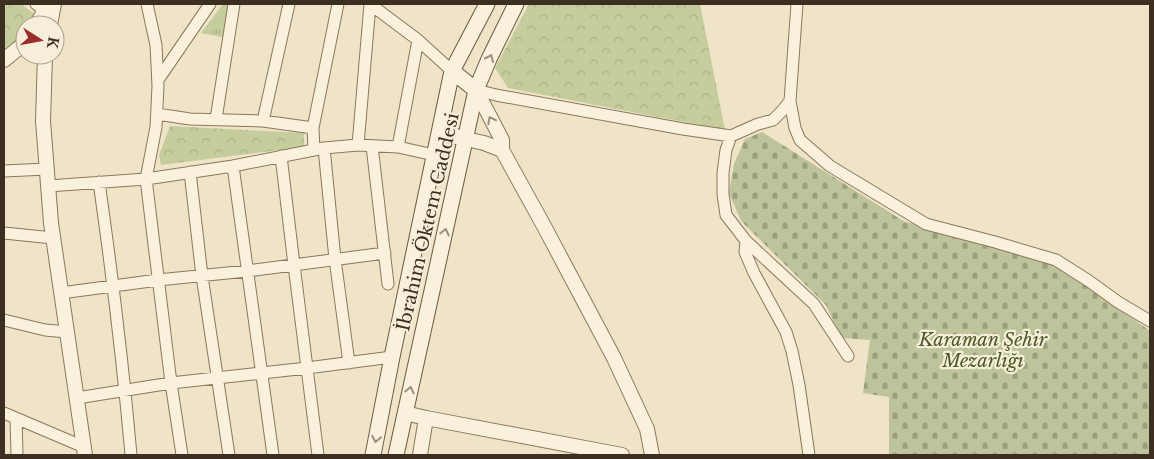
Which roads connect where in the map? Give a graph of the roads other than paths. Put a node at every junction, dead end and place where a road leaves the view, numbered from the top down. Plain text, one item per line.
1 (148, 4) edge
2 (210, 4) edge
3 (234, 4) edge
4 (290, 4) edge
5 (338, 4) edge
6 (370, 4) edge
7 (487, 4) edge
8 (516, 4) edge
9 (797, 4) edge
10 (418, 40) junction
11 (15, 51) edge
12 (4, 60) edge
13 (45, 65) edge
14 (452, 71) junction
15 (158, 80) junction
16 (476, 90) junction
17 (790, 101) junction
18 (157, 114) junction
19 (216, 119) junction
20 (262, 120) junction
21 (313, 128) junction
22 (440, 129) junction
23 (731, 136) junction
24 (466, 139) junction
25 (358, 145) junction
26 (372, 146) junction
27 (398, 147) junction
28 (319, 149) junction
29 (502, 150) junction
30 (434, 155) junction
31 (281, 156) junction
32 (233, 166) junction
33 (47, 169) junction
34 (4, 171) edge
35 (190, 172) junction
36 (146, 178) junction
37 (99, 182) junction
38 (48, 186) junction
39 (4, 234) edge
40 (53, 238) junction
41 (746, 241) junction
42 (384, 253) junction
43 (335, 259) junction
44 (294, 265) junction
45 (247, 271) junction
46 (202, 276) junction
47 (158, 280) junction
48 (388, 284) dead end
49 (114, 286) junction
50 (61, 293) junction
51 (4, 320) edge
52 (1150, 321) edge
53 (67, 332) junction
54 (848, 356) dead end
55 (392, 357) junction
56 (349, 363) junction
57 (307, 368) junction
58 (261, 373) junction
59 (218, 378) junction
60 (171, 383) junction
61 (125, 390) junction
62 (76, 398) junction
63 (4, 413) edge
64 (404, 414) junction
65 (16, 418) junction
66 (426, 418) junction
67 (84, 451) edge
68 (17, 455) edge
69 (131, 455) edge
70 (182, 455) edge
71 (229, 455) edge
72 (273, 455) edge
73 (318, 455) edge
74 (373, 455) edge
75 (396, 455) edge
76 (420, 455) edge
77 (622, 455) edge
78 (652, 455) edge
79 (809, 455) edge

1 - 15 street
2 - 15 street
3 - 19 street
4 - 20 street
5 - 21 street
6 - 10 street
6 - 25 street
7 - 14 main road, İbrahim Öktem Caddesi
16 -> 8 main road, İbrahim Öktem Caddesi
9 - 17 street
10 - 14 street
10 - 27 street
11 - 12 street
13 - 33 street
14 - 16 main road
14 - 22 main road, İbrahim Öktem Caddesi
15 - 18 street
16 - 23 street
16 - 24 main road, İbrahim Öktem Caddesi
29 -> 16 street
17 - 23 street
17 - 52 street
18 - 19 street
18 - 36 street
19 - 20 street
20 - 21 street
21 - 28 street
22 - 24 main road
22 - 30 main road, İbrahim Öktem Caddesi
23 - 41 street
24 - 29 street
64 -> 24 main road, İbrahim Öktem Caddesi
25 - 26 street
25 - 28 street
26 - 27 street
26 - 42 street
27 - 30 street
28 - 31 street
28 - 43 street
29 - 78 street
30 - 55 main road, İbrahim Öktem Caddesi
31 - 32 street
31 - 44 street
32 - 35 street
32 - 45 street
33 - 34 street
33 - 38 street
35 - 36 street
35 - 46 street
36 - 37 street
36 - 47 street
37 - 38 street
37 - 49 street
38 - 40 street
39 - 40 street
40 - 50 street
41 - 54 street
41 - 79 street
42 - 43 street
42 - 48 street
43 - 44 street
43 - 56 street
44 - 45 street
44 - 57 street
45 - 46 street
45 - 58 street
46 - 47 street
46 - 59 street
47 - 49 street
47 - 60 street
49 - 50 street
49 - 61 street
50 - 53 street
51 - 53 street
53 - 62 street
55 - 56 street
55 -> 74 main road, İbrahim Öktem Caddesi
56 - 57 street
57 - 58 street
57 - 73 street
58 - 59 street
58 - 72 street
59 - 60 street
59 - 71 street
60 - 61 street
60 - 70 street
61 - 62 street
61 - 69 street
62 - 67 street
63 - 65 street
64 - 66 street
64 - 75 main road, İbrahim Öktem Caddesi
65 - 67 street
65 - 68 street
66 - 76 street
66 - 77 street

